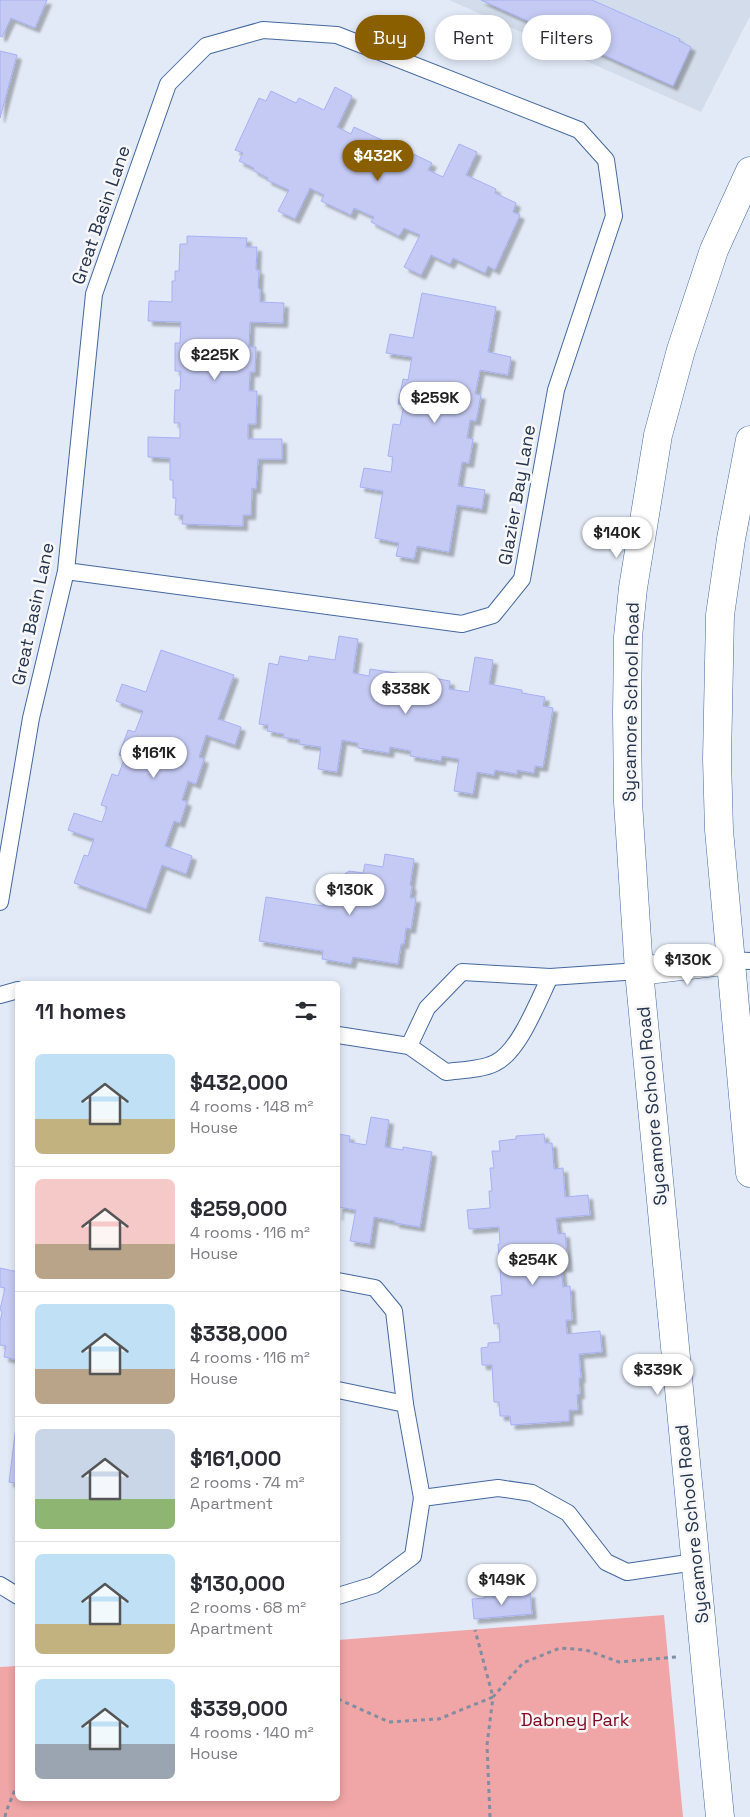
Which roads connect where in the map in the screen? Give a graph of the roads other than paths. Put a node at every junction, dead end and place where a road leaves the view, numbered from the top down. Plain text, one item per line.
1 (606, 160) joint
2 (750, 171) edge
3 (750, 440) edge
4 (66, 570) junction
5 (0, 902) edge
6 (741, 960) edge
7 (639, 971) junction
8 (550, 977) junction
9 (15, 991) edge
10 (0, 995) edge
11 (340, 1035) edge
12 (409, 1046) junction
13 (750, 1173) edge
14 (340, 1281) edge
15 (340, 1390) edge
16 (405, 1404) junction
17 (422, 1498) junction
18 (695, 1562) junction
19 (0, 1585) edge
20 (15, 1594) edge
21 (340, 1595) edge
22 (720, 1817) edge

1 - 4 lane, Glazier Bay Lane
1 - 4 lane, Great Basin Lane
2 - 7 main road, Sycamore School Road
3 - 6 main road
4 - 5 lane, Great Basin Lane
6 - 7 main road
6 - 13 main road
7 - 8 lane
7 - 18 main road, Sycamore School Road
8 - 12 lane
8 - 12 lane
9 - 10 lane
11 - 12 lane
14 - 16 lane
15 - 16 lane
16 - 17 lane
17 - 18 lane
17 - 21 lane
18 - 22 main road, Sycamore School Road
19 - 20 lane

